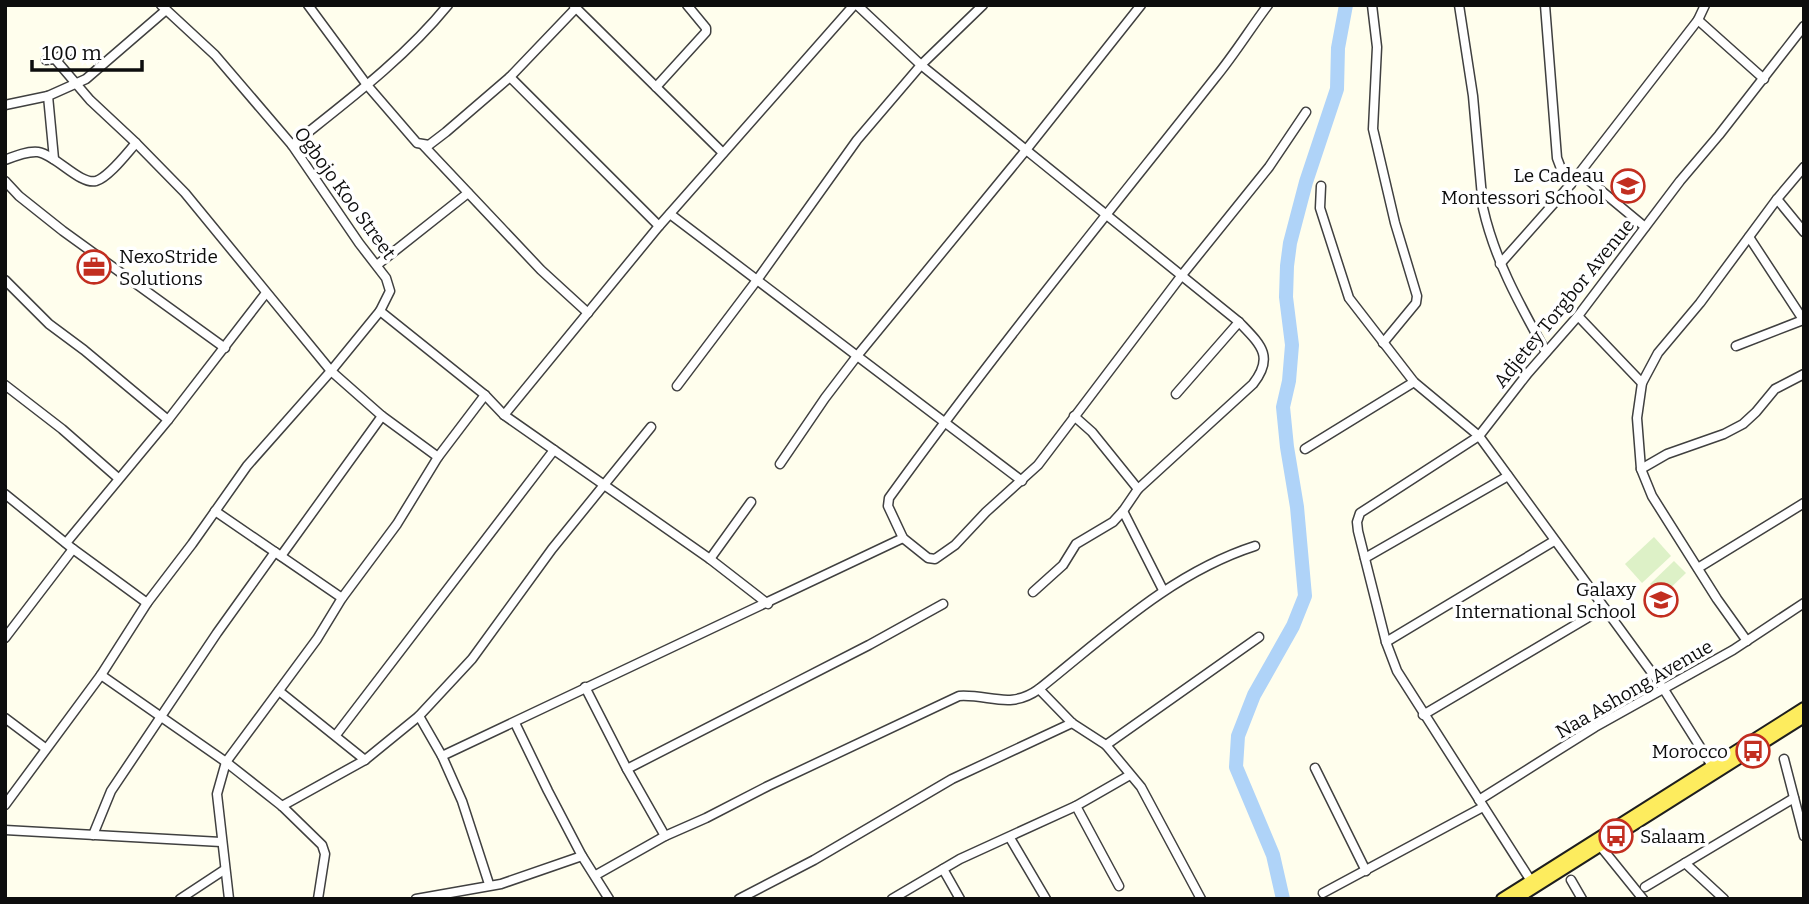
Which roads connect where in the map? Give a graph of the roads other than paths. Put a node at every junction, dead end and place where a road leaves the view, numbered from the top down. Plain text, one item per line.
1 (309, 5) edge
2 (448, 5) edge
3 (687, 5) edge
4 (856, 5) edge
5 (983, 5) edge
6 (1141, 5) edge
7 (1268, 5) edge
8 (1372, 5) edge
9 (1460, 5) edge
10 (1545, 5) edge
11 (1705, 5) edge
12 (575, 7) edge
13 (163, 8) edge
14 (1698, 20) junction
15 (1804, 26) edge
16 (68, 52) dead end
17 (921, 65) junction
18 (510, 77) junction
19 (1764, 79) junction
20 (76, 84) junction
21 (367, 85) junction
22 (656, 87) junction
23 (48, 96) junction
24 (5, 105) edge
25 (1306, 112) dead end
26 (136, 143) junction
27 (292, 145) junction
28 (423, 145) junction
29 (1026, 150) junction
30 (723, 153) junction
31 (54, 159) junction
32 (5, 160) edge
33 (1804, 167) edge
34 (1580, 173) junction
35 (5, 181) edge
36 (1572, 184) junction
37 (1321, 186) dead end
38 (468, 193) junction
39 (1777, 199) junction
40 (1106, 213) junction
41 (670, 214) junction
42 (659, 226) junction
43 (1645, 227) junction
44 (1804, 232) edge
45 (1749, 237) junction
46 (1500, 264) junction
47 (377, 265) junction
48 (1182, 275) junction
49 (5, 280) edge
50 (757, 280) junction
51 (266, 293) junction
52 (380, 311) junction
53 (587, 313) junction
54 (1578, 316) junction
55 (1803, 321) edge
56 (1239, 322) junction
57 (1383, 343) junction
58 (1736, 346) dead end
59 (225, 348) junction
60 (1546, 352) junction
61 (857, 356) junction
62 (331, 371) junction
63 (1804, 374) edge
64 (1414, 382) junction
65 (1642, 383) junction
66 (5, 385) edge
67 (677, 386) dead end
68 (1176, 394) dead end
69 (485, 395) junction
70 (382, 415) junction
71 (504, 415) junction
72 (1074, 416) junction
73 (168, 420) junction
74 (944, 421) junction
75 (651, 427) dead end
76 (1479, 436) junction
77 (1305, 449) dead end
78 (554, 450) junction
79 (438, 457) junction
80 (780, 464) dead end
81 (1641, 469) junction
82 (1508, 476) junction
83 (118, 478) junction
84 (1022, 481) junction
85 (605, 485) junction
86 (1138, 489) junction
87 (5, 494) edge
88 (751, 502) dead end
89 (1804, 503) edge
90 (215, 511) junction
91 (1123, 512) junction
92 (903, 538) junction
93 (1554, 541) junction
94 (1255, 545) dead end
95 (69, 546) junction
96 (278, 554) junction
97 (1365, 558) junction
98 (710, 559) junction
99 (1698, 568) junction
100 (1163, 590) junction
101 (1033, 592) dead end
102 (342, 598) junction
103 (147, 603) junction
104 (1804, 603) edge
105 (768, 604) junction
106 (943, 604) dead end
107 (1604, 608) junction
108 (1259, 637) dead end
109 (5, 639) edge
110 (1747, 641) junction
111 (1386, 642) junction
112 (101, 674) junction
113 (585, 687) junction
114 (1663, 688) junction
115 (1039, 689) junction
116 (279, 691) junction
117 (1804, 708) edge
118 (1423, 715) junction
119 (419, 716) junction
120 (1804, 717) edge
121 (5, 718) edge
122 (162, 718) junction
123 (515, 723) junction
124 (1072, 723) junction
125 (336, 735) junction
126 (1106, 745) junction
127 (45, 748) junction
128 (442, 756) junction
129 (1784, 759) dead end
130 (365, 760) junction
131 (226, 762) junction
132 (1315, 768) dead end
133 (626, 769) junction
134 (1714, 769) junction
135 (1130, 775) junction
136 (1794, 798) junction
137 (1481, 804) junction
138 (5, 805) edge
139 (282, 806) junction
140 (1076, 806) junction
141 (5, 830) edge
142 (93, 835) junction
143 (665, 836) junction
144 (1804, 836) edge
145 (1010, 838) junction
146 (221, 842) junction
147 (1597, 842) junction
148 (582, 856) junction
149 (1685, 863) junction
150 (943, 869) junction
151 (224, 870) junction
152 (1366, 871) junction
153 (596, 875) junction
154 (1571, 880) dead end
155 (1531, 881) junction
156 (489, 884) junction
157 (1119, 886) dead end
158 (1645, 887) dead end
159 (1323, 893) dead end
160 (180, 899) edge
161 (229, 899) edge
162 (318, 899) edge
163 (416, 899) edge
164 (609, 899) edge
165 (739, 899) edge
166 (892, 899) edge
167 (960, 899) edge
168 (1046, 899) edge
169 (1201, 899) edge
170 (1502, 899) edge
171 (1516, 899) edge
172 (1582, 899) edge
173 (1643, 899) edge
174 (1724, 899) edge

1 - 21 street
2 - 21 street
3 - 22 street
4 - 17 street
4 - 30 street
5 - 17 street
6 - 29 street
7 - 40 street
8 - 57 street
9 - 46 street
10 - 36 street
11 - 14 street
12 - 18 street
12 - 22 street
13 - 20 street
13 - 27 street, Ogbojo Koo Street
14 - 19 street
14 - 34 street
15 - 19 street, Adjetey Torgbor Avenue
16 - 20 street
17 - 29 street
17 - 50 street
18 - 28 street
18 - 42 street
19 - 43 street, Adjetey Torgbor Avenue
20 - 23 street
20 - 26 street
21 - 27 street
21 - 28 street
22 - 30 street
23 - 24 street
23 - 31 street
25 - 48 street
26 - 31 street
26 - 51 street
27 - 47 street, Ogbojo Koo Street
28 - 38 street
29 - 40 street
29 - 61 street
30 - 41 street
31 - 32 street
33 - 39 street
34 - 36 street
34 - 43 street
35 - 59 street
36 - 46 street
37 - 57 street
38 - 47 street
38 - 53 street
39 - 44 street
39 - 45 street
40 - 48 street
40 - 74 street
41 - 42 street
41 - 50 street
42 - 53 street
43 - 54 street, Adjetey Torgbor Avenue
45 - 55 street
45 - 65 street
46 - 60 street
47 - 52 street, Ogbojo Koo Street
48 - 56 street
48 - 72 street
49 - 73 street
50 - 61 street
50 - 67 street
51 - 59 street
51 - 62 street
52 - 62 street, Ogbojo Koo Street
52 - 69 street
53 - 71 street
54 - 60 street, Adjetey Torgbor Avenue
54 - 65 street
55 - 58 street
56 - 68 street
56 - 86 street
57 - 64 street
59 - 73 street
60 - 76 street, Adjetey Torgbor Avenue
61 - 74 street
61 - 80 street
62 - 70 street
62 - 90 street, Ogbojo Koo Street
63 - 81 street
64 - 76 street
64 - 77 street
65 - 81 street
66 - 83 street
69 - 71 street
69 - 79 street
70 - 79 street
70 - 96 street
71 - 78 street
72 - 84 street
72 - 86 street
73 - 83 street
74 - 84 street
74 - 92 street
75 - 85 street
76 - 82 street
76 - 97 street, Adjetey Torgbor Avenue
78 - 85 street
78 - 125 street
79 - 102 street
81 - 99 street
82 - 93 street
82 - 97 street
83 - 95 street
84 - 92 street
85 - 98 street
85 - 119 street
86 - 91 street
87 - 95 street
88 - 98 street
89 - 99 street
90 - 96 street
90 - 103 street, Ogbojo Koo Street
91 - 100 street
91 - 101 street
92 - 105 street
93 - 107 street
93 - 111 street
94 - 100 street
95 - 103 street
95 - 109 street
96 - 102 street
96 - 122 street
97 - 111 street
98 - 105 street
99 - 110 street
100 - 115 street
102 - 116 street
103 - 112 street, Ogbojo Koo Street
104 - 110 street, Naa Ashong Avenue
105 - 113 street
106 - 133 street
107 - 114 street
107 - 118 street
108 - 126 street
110 - 114 street, Naa Ashong Avenue
111 - 118 street
112 - 122 street
112 - 127 street, Ogbojo Koo Street
113 - 123 street
113 - 133 street
114 - 134 street
114 - 137 street, Naa Ashong Avenue
115 - 124 street
115 - 143 street
116 - 125 street
116 - 131 street
117 - 134 main road
118 - 137 street
119 - 128 street
119 - 130 street
120 - 134 main road
121 - 127 street
122 - 131 street
122 - 142 street
123 - 128 street
123 - 148 street
124 - 126 street
124 - 165 street
125 - 130 street
126 - 135 street
127 - 138 street, Ogbojo Koo Street
128 - 156 street
129 - 136 street
130 - 139 street
131 - 139 street
131 - 146 street
132 - 152 street
133 - 143 street
134 - 147 main road
135 - 140 street
135 - 169 street
136 - 144 street
136 - 149 street
137 - 152 street, Naa Ashong Avenue
137 - 155 street
139 - 162 street
140 - 145 street
140 - 157 street
141 - 142 street
142 - 146 street
143 - 153 street
145 - 150 street
145 - 168 street
146 - 151 street
147 - 155 main road
147 - 171 main road
147 - 173 street
148 - 153 street
148 - 156 street
149 - 158 street
149 - 174 street
150 - 166 street
150 - 167 street
151 - 160 street
151 - 161 street
152 - 159 street, Naa Ashong Avenue
153 - 164 street
154 - 172 street
155 - 170 main road
156 - 163 street

